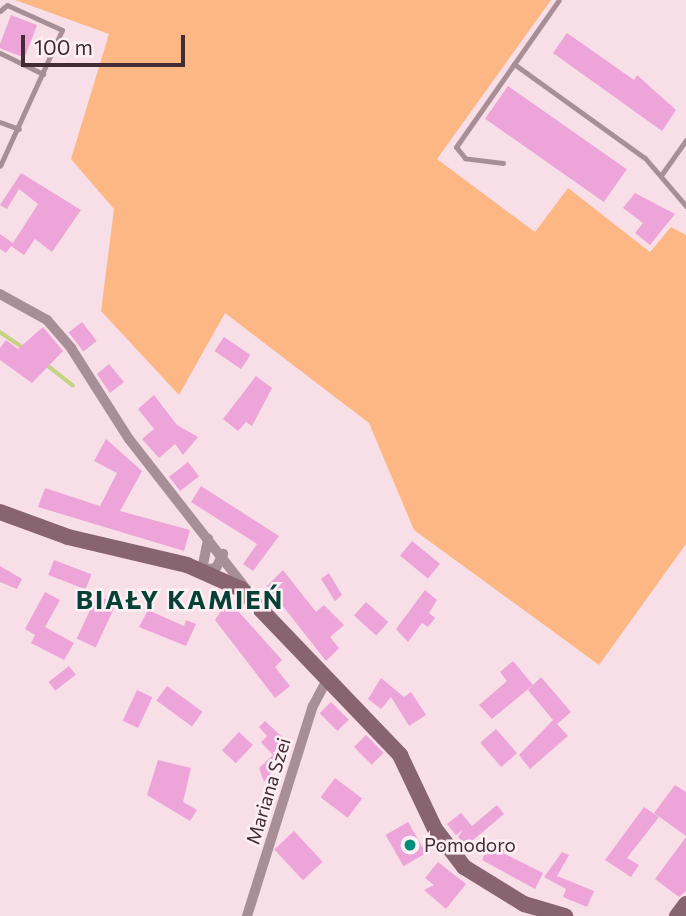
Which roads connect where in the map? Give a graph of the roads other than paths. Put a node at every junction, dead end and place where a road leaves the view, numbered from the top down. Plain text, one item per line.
1 (559, 0) edge
2 (0, 11) edge
3 (0, 53) edge
4 (514, 64) junction
5 (43, 74) junction
6 (0, 122) edge
7 (19, 130) junction
8 (686, 140) edge
9 (503, 163) dead end
10 (0, 166) edge
11 (662, 174) junction
12 (686, 206) edge
13 (0, 294) edge
14 (0, 512) edge
15 (208, 539) junction
16 (223, 554) junction
17 (202, 570) junction
18 (253, 600) junction
19 (328, 678) junction
20 (686, 904) edge
21 (247, 916) edge
22 (565, 916) edge
23 (677, 916) edge

1 - 4 lane
2 - 5 lane
3 - 5 lane
4 - 9 lane
4 - 11 lane
5 - 7 lane
6 - 7 lane
7 - 10 lane
8 - 11 lane
11 - 12 lane
13 - 15 street
14 - 17 street
15 - 16 street
15 - 17 street
16 - 17 street
16 - 18 street
17 - 18 street
18 - 19 street
19 - 21 street, Mariana Szei
19 - 22 street
20 - 23 street

